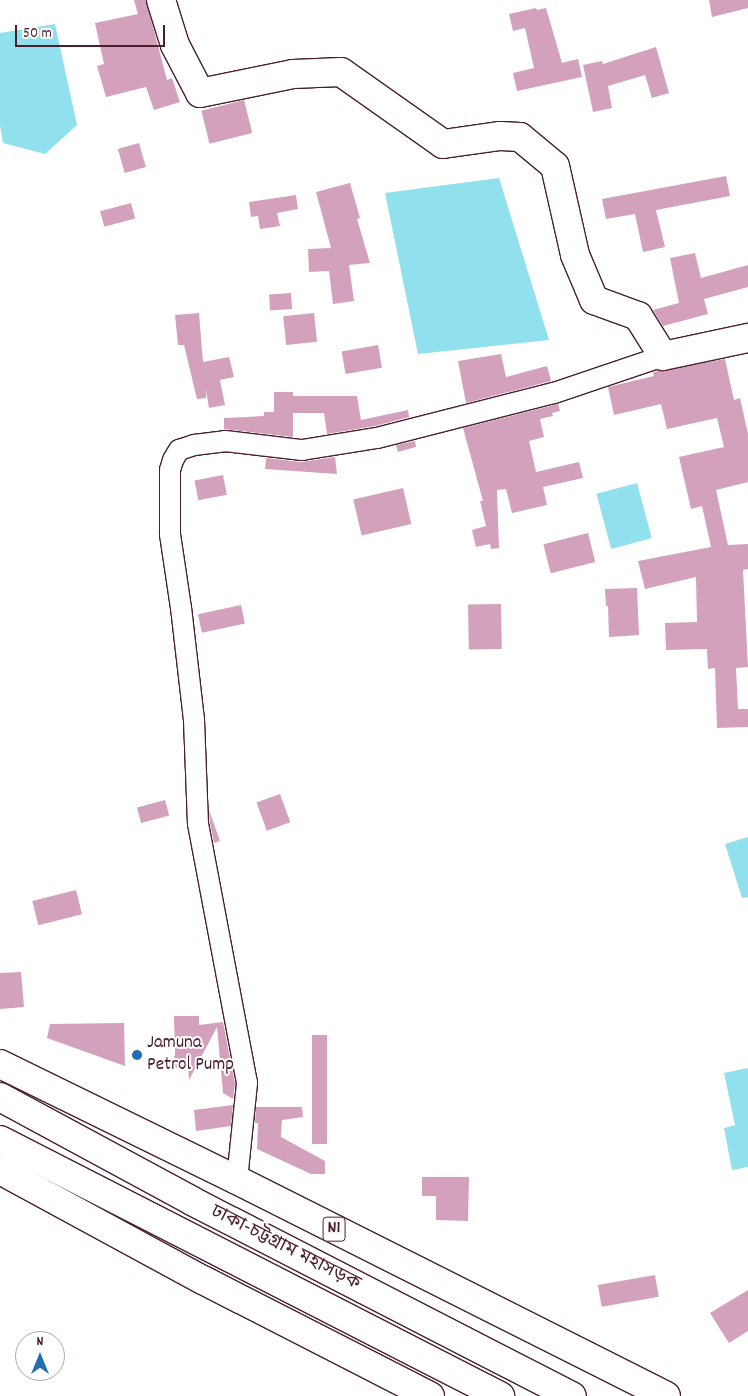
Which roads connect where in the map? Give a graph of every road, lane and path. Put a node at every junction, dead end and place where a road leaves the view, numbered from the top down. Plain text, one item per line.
1 (161, 0) edge
2 (748, 338) edge
3 (663, 356) junction
4 (0, 1064) edge
5 (0, 1097) edge
6 (0, 1140) edge
7 (0, 1170) edge
8 (237, 1180) junction
9 (430, 1396) edge
10 (500, 1396) edge
11 (572, 1396) edge
12 (666, 1396) edge

1 - 3 main road
2 - 3 main road
3 - 8 street
4 - 8 main road, N1
5 - 11 main road, ঢাকা-চট্টগ্রাম মহাসড়ক / N1
6 - 10 main road, ঢাকা-চট্টগ্রাম মহাসড়ক
7 - 9 main road
8 - 12 main road, N1

